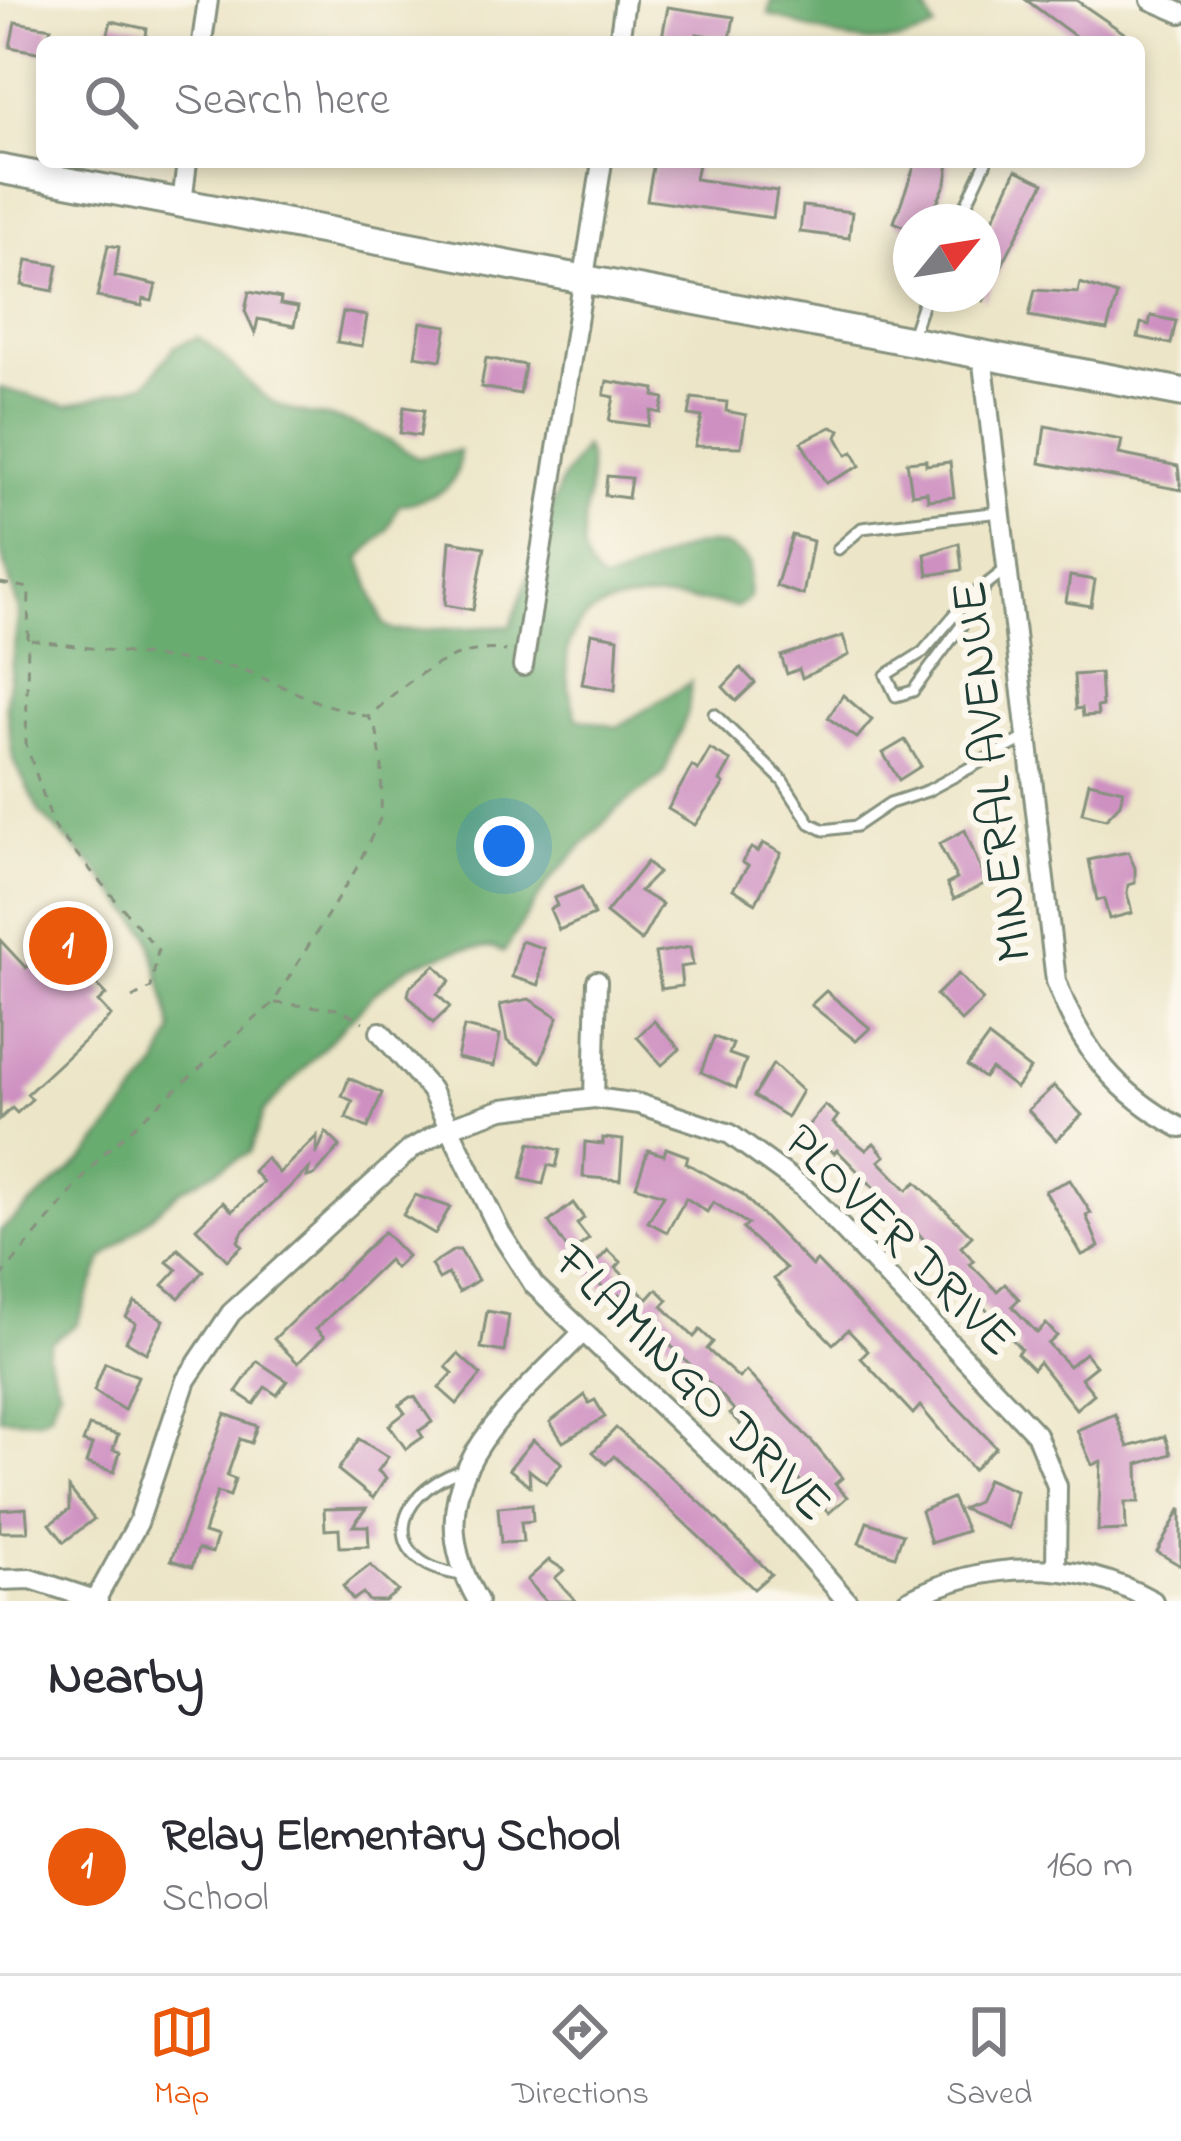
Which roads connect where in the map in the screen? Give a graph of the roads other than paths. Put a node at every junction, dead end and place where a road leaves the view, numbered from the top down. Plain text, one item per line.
1 (208, 0) edge
2 (626, 0) edge
3 (1151, 0) edge
4 (1181, 13) edge
5 (203, 36) edge
6 (620, 36) edge
7 (186, 168) edge
8 (601, 168) edge
9 (983, 168) edge
10 (0, 169) edge
11 (182, 203) junction
12 (966, 204) edge
13 (585, 279) junction
14 (920, 312) edge
15 (910, 341) junction
16 (982, 355) junction
17 (1181, 392) edge
18 (1000, 512) junction
19 (838, 549) dead end
20 (1006, 569) junction
21 (985, 586) junction
22 (524, 660) road end
23 (714, 714) dead end
24 (1025, 738) junction
25 (597, 981) dead end
26 (380, 1032) road end
27 (594, 1097) junction
28 (450, 1127) junction
29 (1181, 1128) edge
30 (583, 1332) junction
31 (465, 1469) junction
32 (1056, 1569) junction
33 (463, 1575) junction
34 (0, 1580) edge
35 (97, 1600) edge
36 (478, 1601) edge
37 (848, 1601) edge
38 (907, 1601) edge
39 (1153, 1601) edge

1 - 5 street
2 - 6 street
3 - 4 street
7 - 11 street
8 - 13 street
9 - 12 lane
10 - 11 street
11 - 13 street
13 - 15 street
13 - 22 street
14 - 15 lane
15 - 16 street
16 - 17 street
16 - 18 street, MINERAL AVENUE
18 - 19 lane
18 - 20 street, MINERAL AVENUE
20 - 21 lane
20 - 24 street, MINERAL AVENUE
21 - 21 lane
23 - 24 lane
24 - 29 street, MINERAL AVENUE
25 - 27 street
26 - 28 street, FLAMINGO DRIVE
27 - 28 street, PLOVER DRIVE
27 - 32 street, PLOVER DRIVE
28 - 30 street, FLAMINGO DRIVE
28 - 35 street, PLOVER DRIVE
30 - 31 street
30 - 37 street, FLAMINGO DRIVE
31 - 33 street
31 - 33 lane
32 - 38 street
32 - 39 street
33 - 36 street
34 - 35 street

